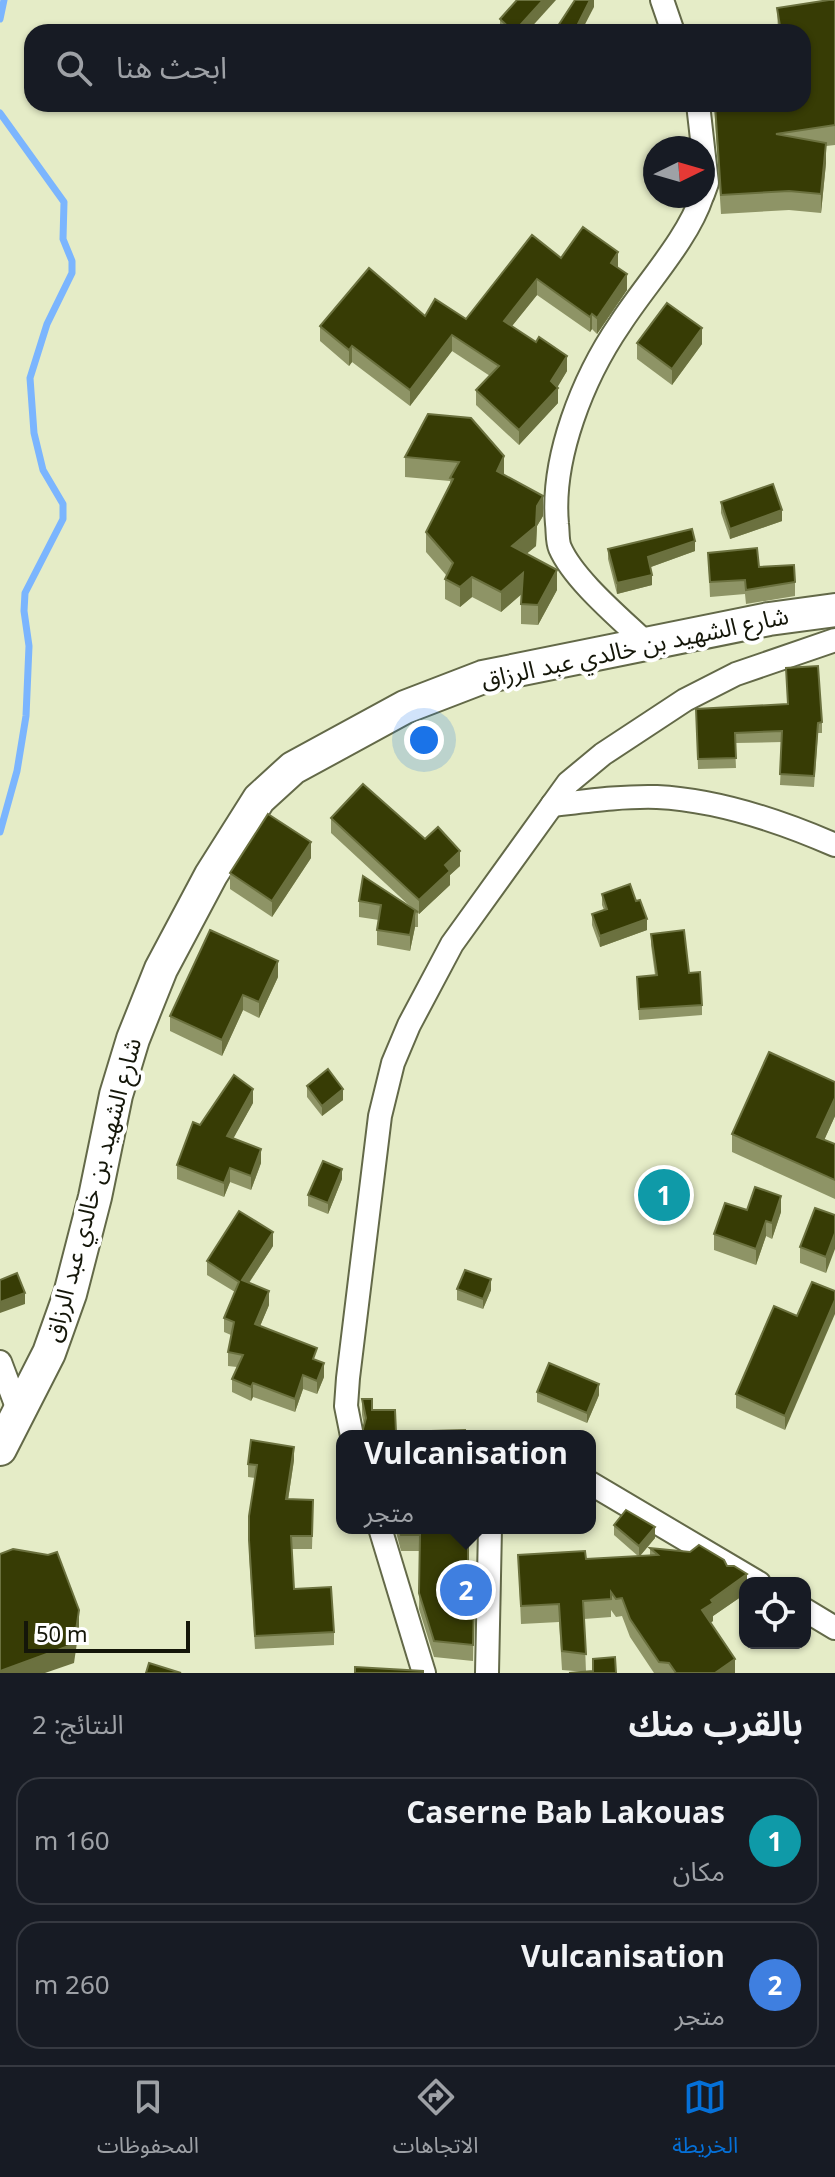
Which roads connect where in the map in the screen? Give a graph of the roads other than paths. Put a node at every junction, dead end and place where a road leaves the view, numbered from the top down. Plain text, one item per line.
1 (662, 0) edge
2 (670, 24) edge
3 (699, 112) edge
4 (702, 136) edge
5 (698, 208) edge
6 (835, 610) edge
7 (835, 640) edge
8 (646, 643) junction
9 (552, 805) junction
10 (835, 845) edge
11 (0, 1362) edge
12 (20, 1415) junction
13 (351, 1430) edge
14 (0, 1449) edge
15 (596, 1487) edge
16 (382, 1534) edge
17 (490, 1534) edge
18 (749, 1577) edge
19 (811, 1614) edge
20 (835, 1628) edge
21 (424, 1673) edge
22 (487, 1673) edge

1 - 2 street
3 - 4 street
5 - 8 street
6 - 8 main road, شارع الشهيد بن خالدي عبد الرزاق
7 - 9 street
8 - 12 main road, شارع الشهيد بن خالدي عبد الرزاق
9 - 10 street
9 - 13 street
11 - 12 street
12 - 14 main road, شارع الشهيد بن خالدي عبد الرزاق
15 - 18 street
16 - 21 street
17 - 22 street
19 - 20 street

